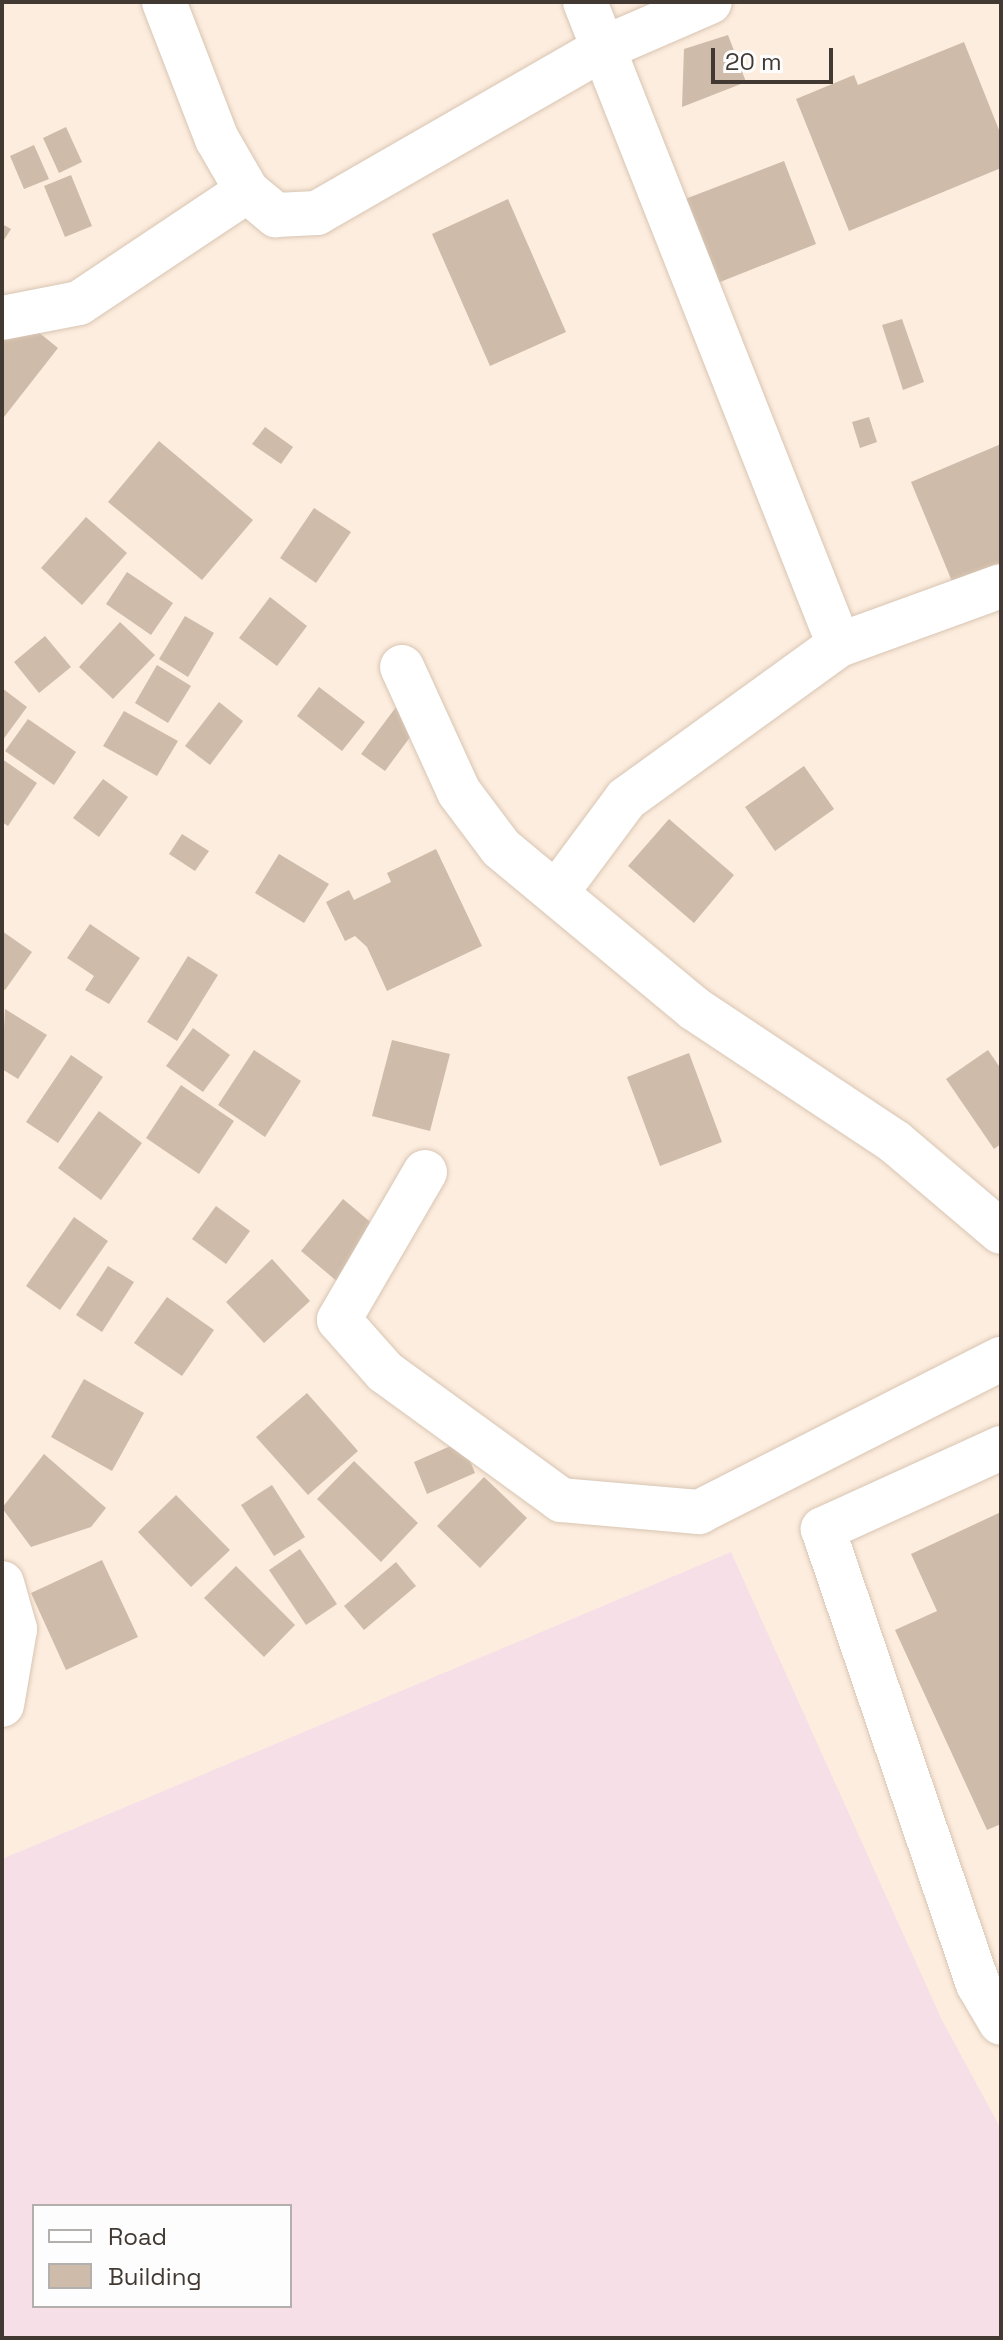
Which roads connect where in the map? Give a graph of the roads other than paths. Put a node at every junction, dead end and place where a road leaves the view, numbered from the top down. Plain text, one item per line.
1 (164, 2) edge
2 (585, 2) edge
3 (710, 2) edge
4 (606, 47) junction
5 (247, 191) junction
6 (2, 318) edge
7 (1001, 586) edge
8 (839, 645) junction
9 (402, 667) dead end
10 (557, 892) junction
11 (425, 1172) dead end
12 (1001, 1232) edge
13 (1001, 1359) edge
14 (1001, 1448) edge
15 (2, 1583) edge
16 (2, 1705) edge
17 (1001, 2023) edge

1 - 5 street
2 - 4 street
3 - 4 street
4 - 5 street
4 - 8 street
5 - 6 street
7 - 8 street
8 - 10 street
9 - 10 street
10 - 12 street
11 - 13 street
14 - 17 street
15 - 16 street

